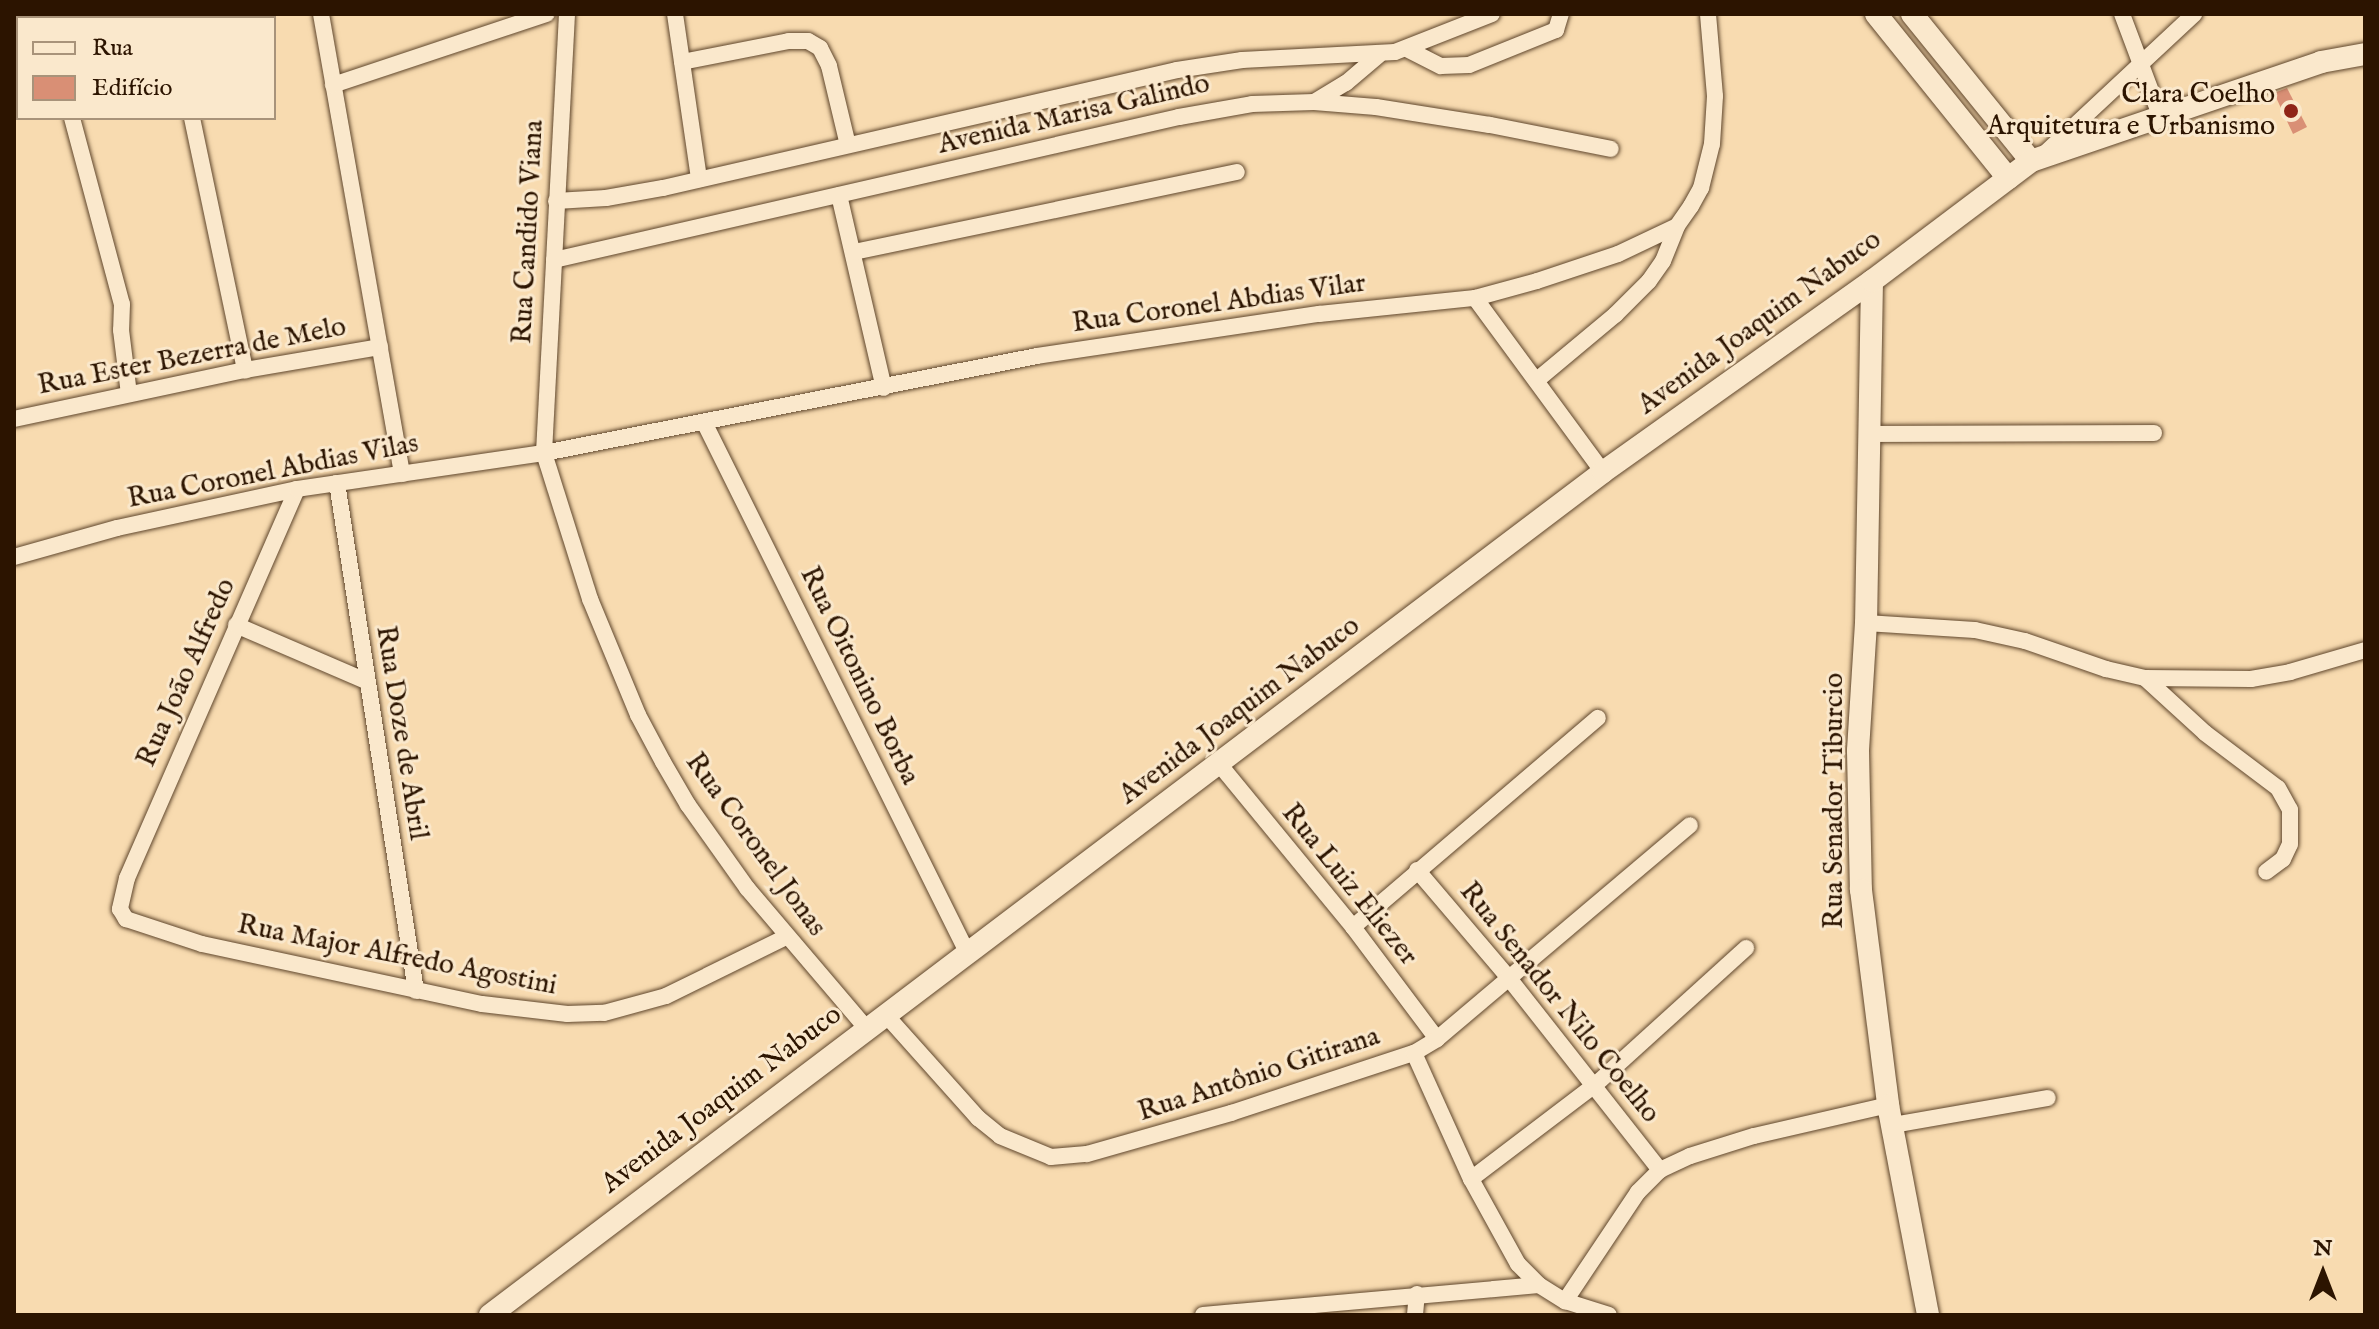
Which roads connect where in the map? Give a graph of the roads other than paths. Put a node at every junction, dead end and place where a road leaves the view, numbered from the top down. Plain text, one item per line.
1 (321, 14) edge
2 (546, 14) edge
3 (567, 14) edge
4 (675, 14) edge
5 (1492, 14) edge
6 (1561, 14) edge
7 (1708, 14) edge
8 (1876, 14) edge
9 (1912, 14) edge
10 (2122, 14) edge
11 (2194, 14) edge
12 (1407, 49) junction
13 (2365, 54) edge
14 (1379, 55) junction
15 (682, 62) junction
16 (2143, 63) junction
17 (333, 85) junction
18 (1314, 102) junction
19 (2160, 115) junction
20 (73, 120) edge
21 (192, 120) edge
22 (848, 145) junction
23 (1611, 149) dead end
24 (2037, 158) junction
25 (1237, 172) dead end
26 (2008, 178) junction
27 (699, 179) junction
28 (839, 195) junction
29 (556, 201) junction
30 (1677, 226) junction
31 (854, 252) junction
32 (554, 260) junction
33 (1872, 281) junction
34 (1475, 298) junction
35 (380, 347) junction
36 (245, 370) junction
37 (1537, 380) junction
38 (884, 388) junction
39 (129, 394) junction
40 (14, 419) edge
41 (704, 422) junction
42 (2154, 433) dead end
43 (1871, 434) junction
44 (544, 453) junction
45 (1603, 472) junction
46 (402, 474) junction
47 (337, 483) junction
48 (297, 489) junction
49 (14, 557) edge
50 (1866, 623) junction
51 (236, 625) junction
52 (2365, 650) edge
53 (2145, 678) junction
54 (366, 681) junction
55 (1598, 718) dead end
56 (1220, 765) junction
57 (1690, 825) dead end
58 (1417, 870) junction
59 (2266, 872) dead end
60 (127, 878) joint
61 (1353, 927) junction
62 (786, 937) junction
63 (1746, 948) dead end
64 (967, 952) junction
65 (1508, 977) junction
66 (416, 991) junction
67 (885, 1014) junction
68 (866, 1028) junction
69 (1437, 1039) junction
70 (1414, 1053) junction
71 (1595, 1085) junction
72 (2048, 1098) dead end
73 (1891, 1115) junction
74 (1660, 1170) junction
75 (1471, 1179) junction
76 (1539, 1285) junction
77 (1417, 1294) junction
78 (1565, 1301) junction
79 (490, 1315) edge
80 (1203, 1315) edge
81 (1415, 1315) edge
82 (1609, 1315) edge
83 (1928, 1315) edge

1 - 17 street
2 - 17 street
3 - 29 street, Rua Candido Viana
4 - 15 street
5 - 12 street, Avenida Marisa Galindo
6 - 12 street
7 - 30 street
8 - 26 street
9 - 24 street
10 - 16 street
11 - 16 street
12 - 14 street, Avenida Marisa Galindo
13 - 19 street
14 - 18 street
14 - 22 street, Avenida Marisa Galindo
15 - 22 street
15 - 27 street
16 - 19 street
16 - 24 street
17 - 35 street
18 - 23 street, Avenida Marisa Galindo
18 - 28 street, Avenida Marisa Galindo
19 - 24 street
20 - 39 street
21 - 36 street
22 - 27 street, Avenida Marisa Galindo
24 - 26 street, Avenida Joaquim Nabuco
25 - 31 street
26 - 33 street, Avenida Joaquim Nabuco
27 - 29 street, Avenida Marisa Galindo
28 - 31 street
28 - 32 street, Avenida Marisa Galindo
29 - 32 street, Rua Candido Viana
30 - 34 street, Rua Coronel Abdias Vilar
30 - 37 street
31 - 38 street
32 - 44 street, Rua Candido Viana
33 - 43 street, Rua Senador Tiburcio
33 - 45 street, Avenida Joaquim Nabuco
34 - 37 street
34 - 38 street, Rua Coronel Abdias Vilar
35 - 36 street, Rua Ester Bezerra de Melo
35 - 46 street
36 - 39 street, Rua Ester Bezerra de Melo
37 - 45 street
38 - 41 street, Rua Coronel Abdias Vilar
39 - 40 street, Rua Ester Bezerra de Melo
41 - 44 street, Rua Coronel Abdias Vilar
41 - 64 street, Rua Oitonino Borba
42 - 43 street
43 - 50 street, Rua Senador Tiburcio
44 - 46 street, Rua Coronel Abdias Vilas
44 - 62 street, Rua Coronel Jonas
45 - 56 street, Avenida Joaquim Nabuco
46 - 47 street, Rua Coronel Abdias Vilas
47 - 48 street, Rua Coronel Abdias Vilas
47 - 54 street, Rua Doze de Abril
48 - 49 street, Rua Coronel Abdias Vilas
48 - 51 street, Rua João Alfredo
50 - 53 street
50 - 73 street, Rua Senador Tiburcio
51 - 54 street
51 - 60 street, Rua João Alfredo
52 - 53 street
53 - 59 street
54 - 66 street, Rua Doze de Abril
55 - 58 street
56 - 61 street, Rua Luiz Eliezer
56 - 64 street, Avenida Joaquim Nabuco
57 - 65 street
58 - 61 street
58 - 65 street, Rua Senador Nilo Coelho
60 - 66 street, Rua Major Alfredo Agostini
61 - 69 street, Rua Luiz Eliezer
62 - 66 street, Rua Major Alfredo Agostini
62 - 68 street, Rua Coronel Jonas
63 - 71 street
64 - 67 street, Avenida Joaquim Nabuco
65 - 69 street
65 - 71 street, Rua Senador Nilo Coelho
67 - 68 street, Avenida Joaquim Nabuco
67 - 70 street, Rua Antônio Gitirana
68 - 79 street, Avenida Joaquim Nabuco
69 - 70 street
70 - 75 street, Rua Antônio Gitirana
71 - 74 street, Rua Senador Nilo Coelho
71 - 75 street
72 - 73 street
73 - 74 street
73 - 83 street, Rua Senador Tiburcio
74 - 78 street
75 - 76 street, Rua Antônio Gitirana
76 - 77 street
76 - 78 street, Rua Antônio Gitirana
77 - 80 street
77 - 81 street
78 - 82 street, Rua Antônio Gitirana

